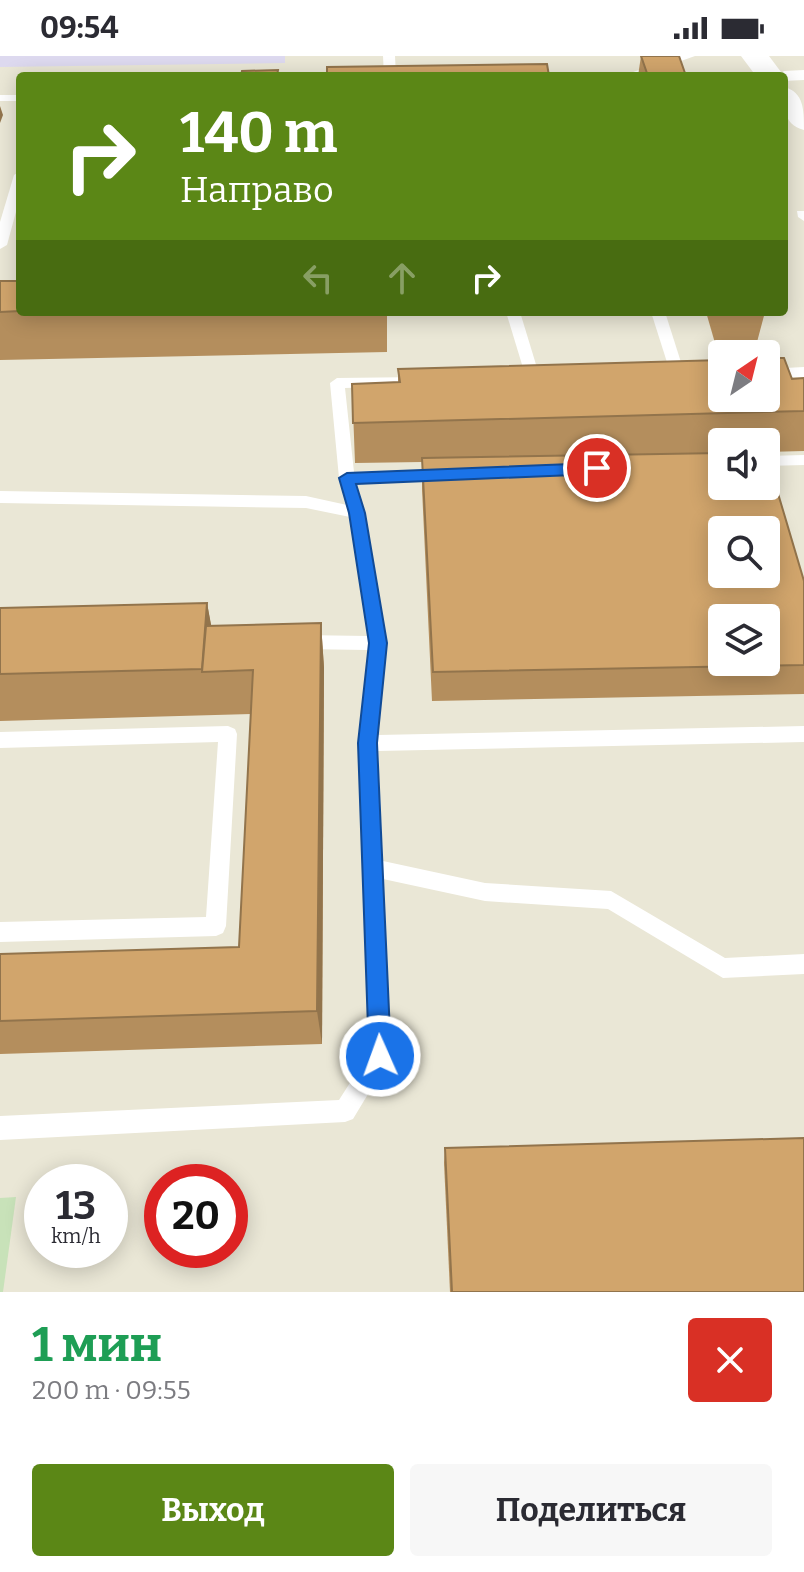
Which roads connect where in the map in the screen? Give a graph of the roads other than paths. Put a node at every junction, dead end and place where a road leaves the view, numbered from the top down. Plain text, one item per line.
1 (689, 56) edge
2 (796, 56) edge
3 (804, 66) edge
4 (640, 72) edge
5 (788, 100) edge
6 (804, 121) edge
7 (16, 189) edge
8 (0, 245) edge
9 (514, 316) edge
10 (659, 316) edge
11 (804, 372) edge
12 (780, 373) edge
13 (679, 378) edge
14 (534, 381) edge
15 (443, 382) edge
16 (804, 460) edge
17 (780, 461) edge
18 (456, 474) edge
19 (347, 478) junction
20 (0, 497) edge
21 (357, 513) junction
22 (284, 642) edge
23 (378, 643) junction
24 (804, 734) edge
25 (0, 740) edge
26 (368, 743) junction
27 (373, 868) junction
28 (0, 932) edge
29 (804, 964) edge
30 (0, 1128) edge

1 - 4 lane
2 - 3 street
5 - 6 main road
7 - 8 lane
9 - 14 lane
10 - 13 lane
11 - 12 lane
15 - 19 lane
16 - 17 lane
18 - 19 lane
19 - 21 lane
20 - 21 lane
21 - 23 lane
22 - 23 lane
23 - 26 lane
24 - 26 lane
25 - 28 lane
26 - 27 lane
27 - 29 lane
27 - 30 lane

